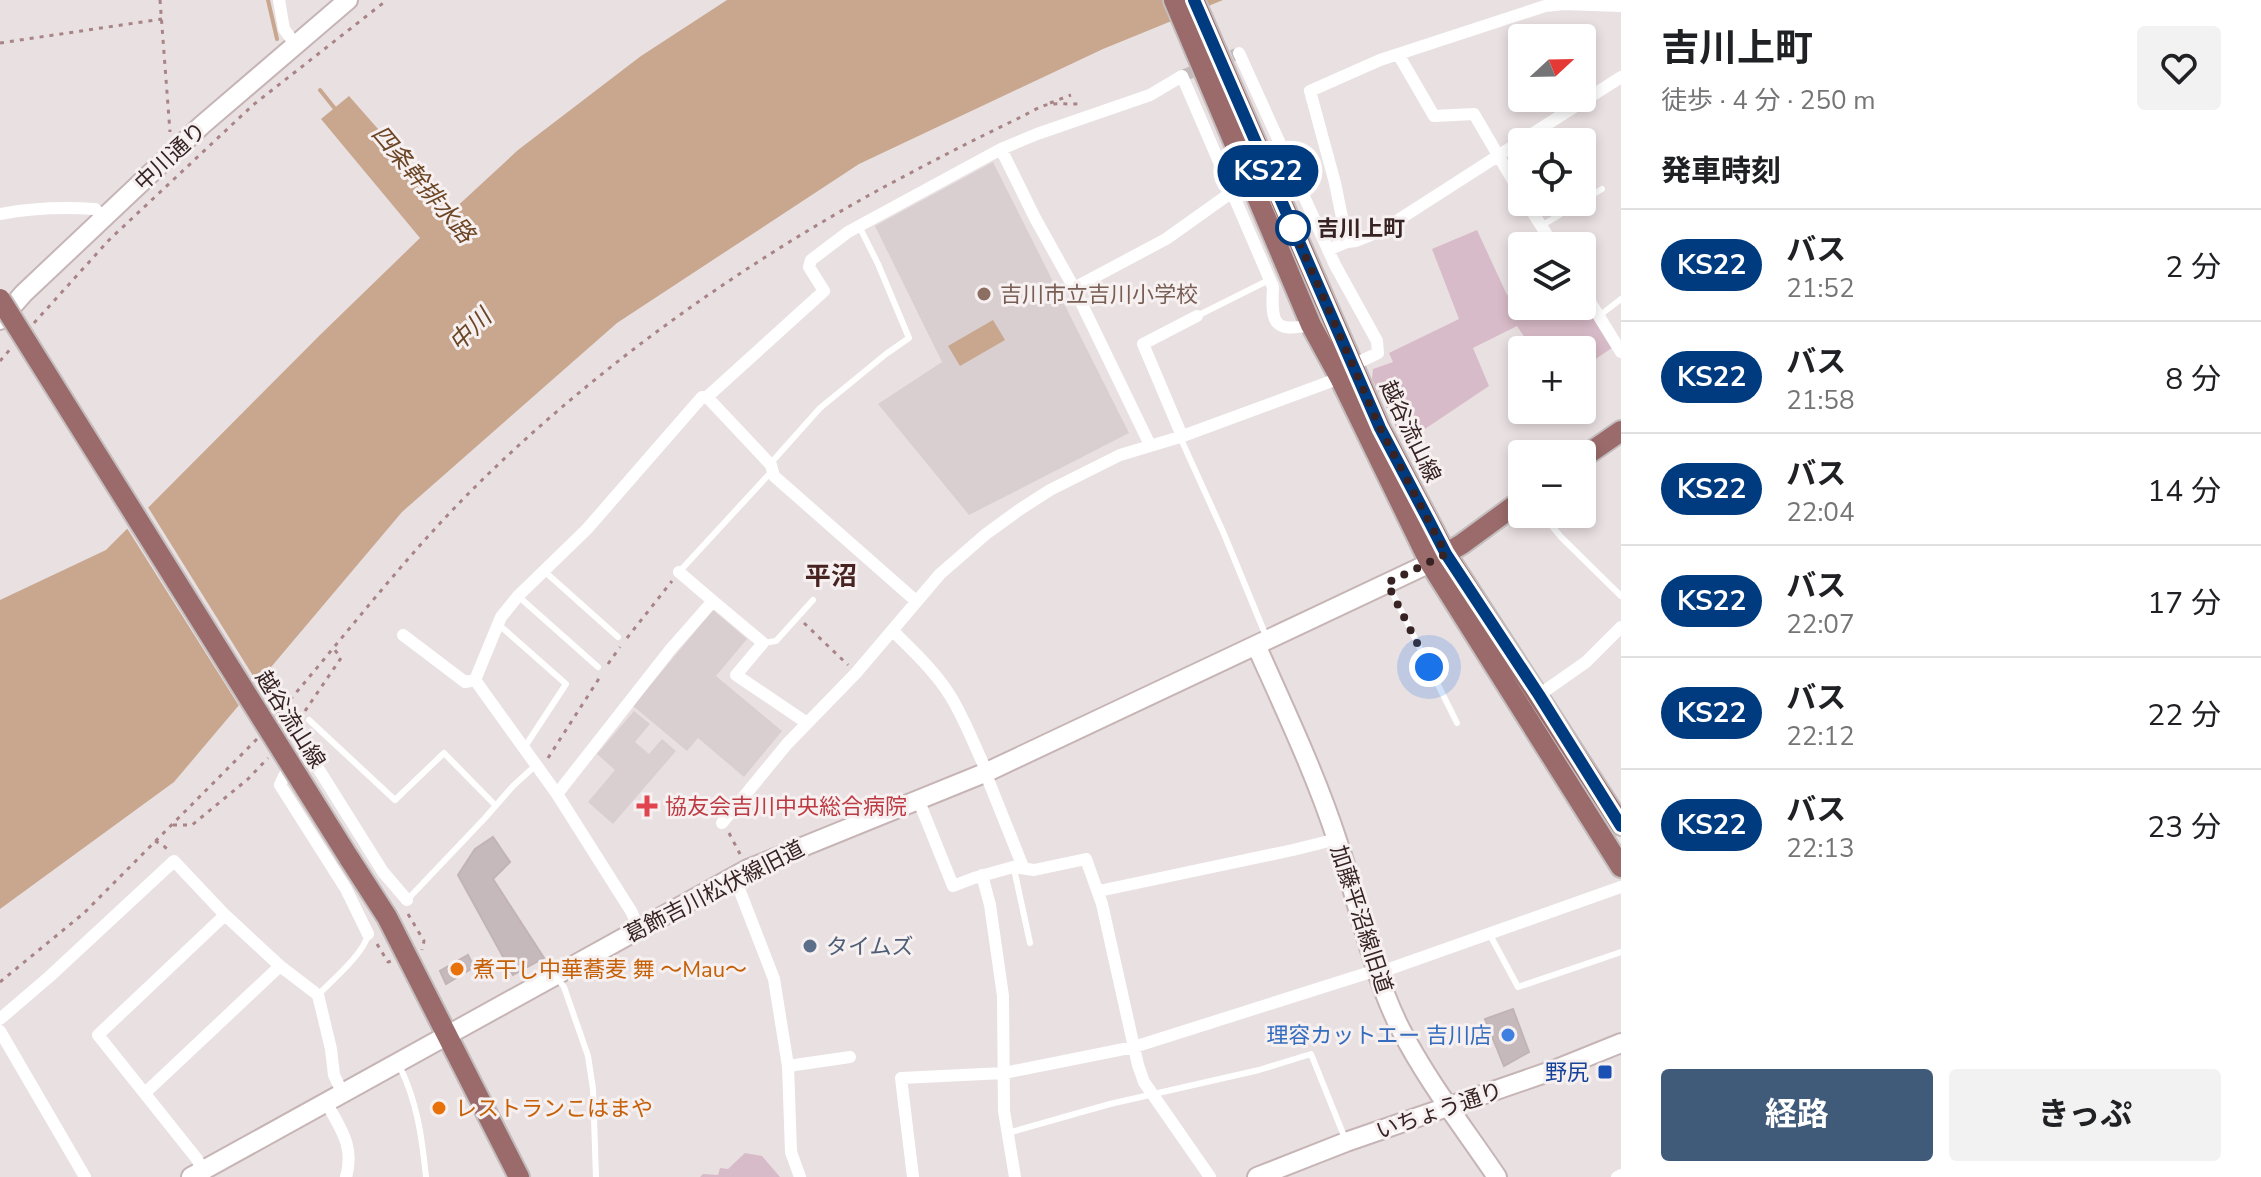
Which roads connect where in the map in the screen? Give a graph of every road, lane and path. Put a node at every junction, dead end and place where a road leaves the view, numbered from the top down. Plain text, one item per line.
1 (160, 0) edge
2 (279, 0) edge
3 (348, 0) edge
4 (387, 0) edge
5 (1174, 0) edge
6 (1194, 0) edge
7 (1621, 6) edge
8 (162, 19) junction
9 (1199, 35) junction
10 (0, 43) edge
11 (295, 44) junction
12 (1239, 53) dead end
13 (1398, 54) junction
14 (1621, 77) edge
15 (1071, 95) dead end
16 (1092, 101) dead end
17 (1050, 103) junction
18 (1001, 149) junction
19 (175, 150) junction
20 (1497, 156) junction
21 (1508, 174) edge
22 (1602, 189) dead end
23 (1232, 192) junction
24 (1596, 193) edge
25 (0, 214) edge
26 (1535, 216) edge
27 (1558, 216) edge
28 (104, 218) junction
29 (859, 226) junction
30 (1541, 226) junction
31 (1545, 232) edge
32 (1347, 242) junction
33 (1328, 250) junction
34 (1269, 280) junction
35 (1074, 288) junction
36 (0, 299) edge
37 (1621, 299) edge
38 (1596, 311) edge
39 (1197, 316) joint
40 (1599, 316) junction
41 (0, 320) edge
42 (1311, 325) junction
43 (30, 327) dead end
44 (20, 338) dead end
45 (1621, 352) edge
46 (0, 361) edge
47 (1347, 371) junction
48 (707, 397) junction
49 (1621, 431) edge
50 (1181, 436) junction
51 (1150, 445) junction
52 (1596, 448) edge
53 (772, 467) junction
54 (1508, 510) edge
55 (1554, 528) edge
56 (1438, 558) junction
57 (543, 570) junction
58 (679, 572) joint
59 (1387, 583) junction
60 (518, 596) junction
61 (1621, 596) edge
62 (813, 600) dead end
63 (713, 601) junction
64 (916, 601) junction
65 (798, 617) junction
66 (498, 624) junction
67 (1621, 627) edge
68 (893, 631) junction
69 (403, 635) dead end
70 (618, 637) dead end
71 (1261, 642) junction
72 (763, 643) junction
73 (598, 667) dead end
74 (856, 673) junction
75 (475, 680) junction
76 (1539, 695) junction
77 (277, 715) dead end
78 (309, 720) dead end
79 (807, 723) junction
80 (1457, 723) dead end
81 (293, 727) dead end
82 (258, 737) dead end
83 (524, 748) junction
84 (311, 757) junction
85 (536, 765) junction
86 (986, 772) junction
87 (557, 794) junction
88 (918, 799) junction
89 (495, 805) junction
90 (722, 823) joint
91 (1621, 825) edge
92 (1337, 839) junction
93 (155, 841) junction
94 (170, 852) dead end
95 (1018, 867) junction
96 (1621, 867) edge
97 (741, 873) junction
98 (982, 875) junction
99 (1621, 887) edge
100 (1099, 891) junction
101 (404, 898) junction
102 (225, 915) junction
103 (639, 928) junction
104 (368, 934) junction
105 (1490, 934) junction
106 (1030, 943) dead end
107 (422, 951) dead end
108 (1621, 952) edge
109 (394, 959) dead end
110 (280, 966) junction
111 (1378, 972) junction
112 (555, 974) junction
113 (0, 982) edge
114 (318, 995) junction
115 (0, 1019) edge
116 (0, 1031) edge
117 (446, 1035) junction
118 (1621, 1043) edge
119 (1134, 1047) junction
120 (850, 1057) dead end
121 (398, 1062) junction
122 (788, 1066) junction
123 (1004, 1073) junction
124 (342, 1092) junction
125 (145, 1093) junction
126 (1153, 1095) junction
127 (326, 1102) junction
128 (1450, 1107) junction
129 (1008, 1133) junction
130 (1346, 1142) junction
131 (197, 1174) edge
132 (85, 1177) edge
133 (346, 1177) edge
134 (426, 1177) edge
135 (519, 1177) edge
136 (596, 1177) edge
137 (800, 1177) edge
138 (913, 1177) edge
139 (1015, 1177) edge
140 (1210, 1177) edge
141 (1257, 1177) edge
142 (1497, 1177) edge

1 - 8 path
2 - 11 street
3 - 11 street, 中川通り
4 - 43 path
5 - 9 main road, 越谷流山線
6 - 9 main road
7 - 13 street
8 - 10 path
8 - 19 path
9 - 42 main road, 越谷流山線
9 - 47 main road, 越谷流山線
11 - 19 street, 中川通り
12 - 33 street
13 - 20 street
13 - 32 street
14 - 20 street
15 - 17 path
16 - 17 path
17 - 77 path
18 - 23 street
18 - 29 street
18 - 35 street
19 - 28 street, 中川通り
20 - 21 street
20 - 32 street
22 - 24 lane
23 - 34 street
23 - 35 street
25 - 28 street
26 - 30 street
27 - 30 lane
28 - 41 street, 中川通り
29 - 48 street
29 - 53 lane
30 - 31 street
32 - 33 street
33 - 47 street
34 - 39 lane
34 - 42 street
35 - 51 street
36 - 117 main road, 越谷流山線, bridge
37 - 40 lane
38 - 40 street
39 - 50 street
40 - 45 street
42 - 47 main road, 越谷流山線
44 - 46 path
47 - 50 street
47 - 56 main road, 越谷流山線
48 - 53 street
48 - 57 street
49 - 52 main road
50 - 51 street
50 - 71 lane
51 - 64 street
53 - 58 lane
53 - 64 street
54 - 56 main road
55 - 61 lane
56 - 59 street, 葛飾吉川松伏線旧道
56 - 76 main road, 越谷流山線
56 - 96 main road, 越谷流山線
57 - 60 street
57 - 70 lane
58 - 63 street
59 - 71 street, 葛飾吉川松伏線旧道
59 - 80 lane
60 - 66 street
60 - 73 lane
62 - 65 lane
63 - 72 street
63 - 87 street
64 - 68 street
65 - 72 lane
65 - 74 path
66 - 75 street
66 - 83 lane
67 - 76 street
68 - 74 street
68 - 86 street
69 - 75 street
71 - 86 street, 葛飾吉川松伏線旧道
71 - 92 street, 加藤平沼線旧道
72 - 79 street
74 - 79 street
75 - 83 street
76 - 91 main road, 越谷流山線
78 - 89 lane
79 - 90 street
81 - 84 path
82 - 93 path
83 - 85 street
84 - 101 street
84 - 104 street
85 - 87 street
85 - 89 lane
86 - 88 street, 葛飾吉川松伏線旧道
86 - 95 street
87 - 103 street
88 - 97 street, 葛飾吉川松伏線旧道
88 - 98 street
89 - 101 lane
90 - 97 path
92 - 100 street
92 - 111 street, 加藤平沼線旧道
93 - 94 path
93 - 113 path
95 - 98 street
95 - 100 street
95 - 106 lane
97 - 103 street, 葛飾吉川松伏線旧道
97 - 122 street
98 - 123 street
99 - 105 street
100 - 119 street
101 - 107 path
102 - 110 street
102 - 115 street
102 - 125 street
103 - 112 street, 葛飾吉川松伏線旧道
104 - 109 path
104 - 114 lane
105 - 108 lane
105 - 111 street
110 - 114 street
110 - 125 street
111 - 119 street
111 - 128 street, 加藤平沼線旧道
112 - 117 street, 葛飾吉川松伏線旧道
112 - 136 lane
114 - 124 street
116 - 132 street
117 - 121 street, 葛飾吉川松伏線旧道
117 - 135 main road, 越谷流山線
118 - 128 street, いちょう通り
119 - 123 street
119 - 126 street
120 - 122 street
121 - 124 street, 葛飾吉川松伏線旧道
121 - 134 lane
122 - 137 street
123 - 129 street
123 - 138 street
124 - 127 street, 葛飾吉川松伏線旧道
125 - 131 street
126 - 129 lane
126 - 130 lane
126 - 140 street
127 - 131 street, 葛飾吉川松伏線旧道
127 - 133 street
128 - 130 street, いちょう通り
128 - 142 street, 加藤平沼線旧道
129 - 139 street
130 - 141 street, いちょう通り

